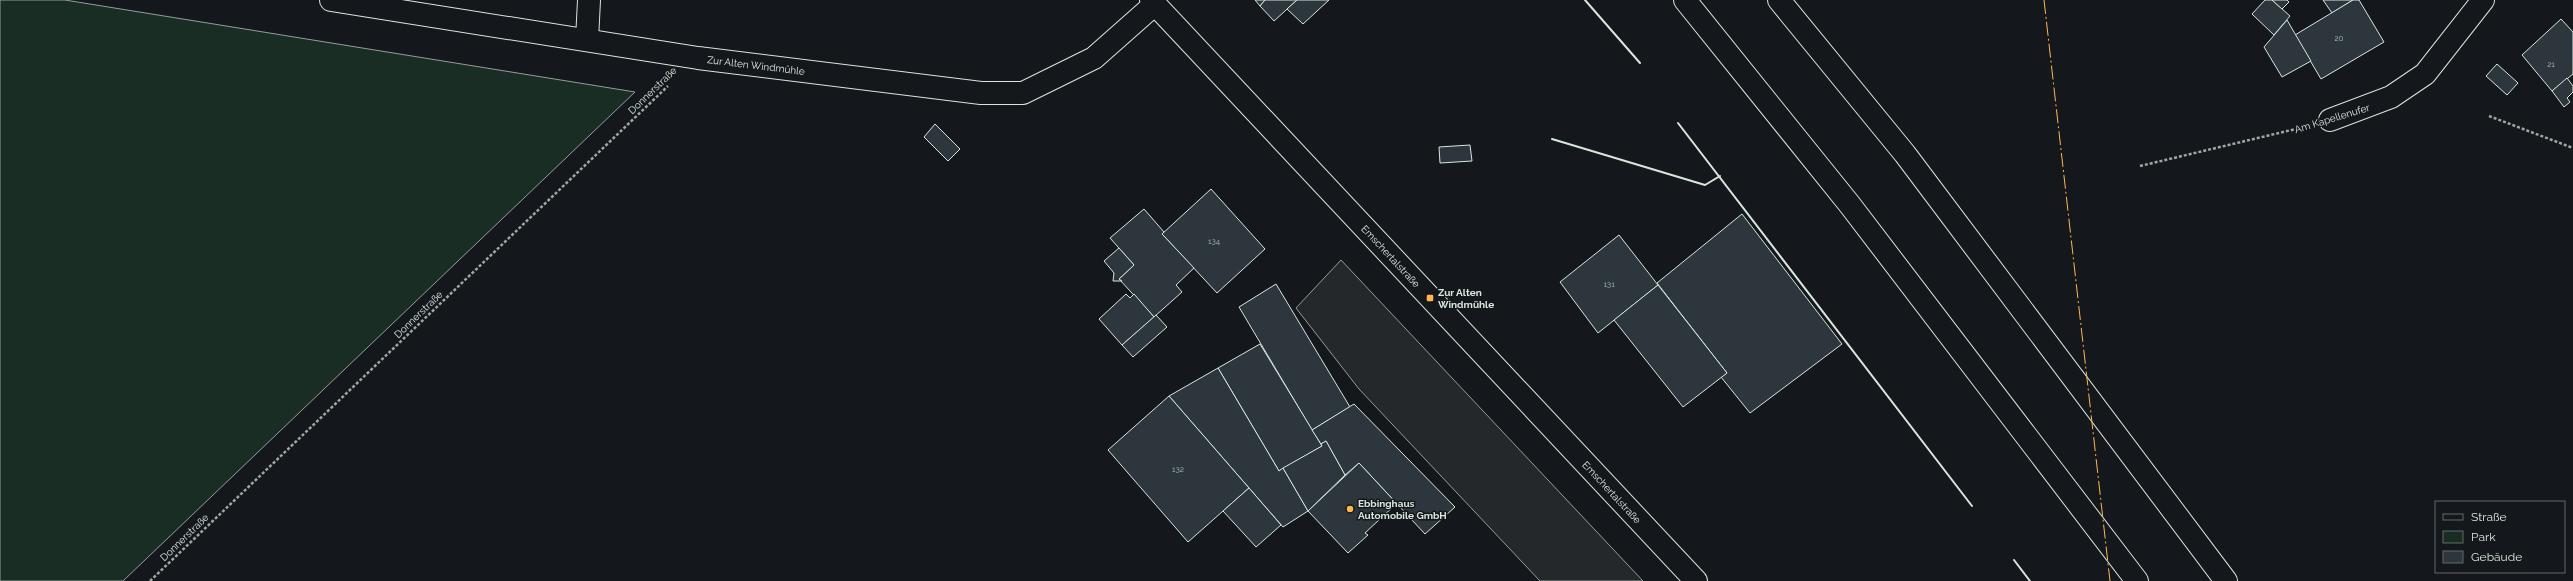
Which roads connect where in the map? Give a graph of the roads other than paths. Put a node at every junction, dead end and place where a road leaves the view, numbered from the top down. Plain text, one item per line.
1 (331, 0) edge
2 (589, 0) edge
3 (1685, 0) edge
4 (1779, 0) edge
5 (2483, 0) edge
6 (1153, 2) edge
7 (587, 40) junction
8 (2330, 120) road end
9 (1696, 581) edge
10 (2137, 581) edge
11 (2226, 581) edge

1 - 7 main road, Zur Alten Windmühle
2 - 7 main road
3 - 10 main road
4 - 11 main road
5 - 8 main road, Am Kapellenufer
6 - 7 main road, Zur Alten Windmühle
6 - 9 main road, Emschertalstraße

